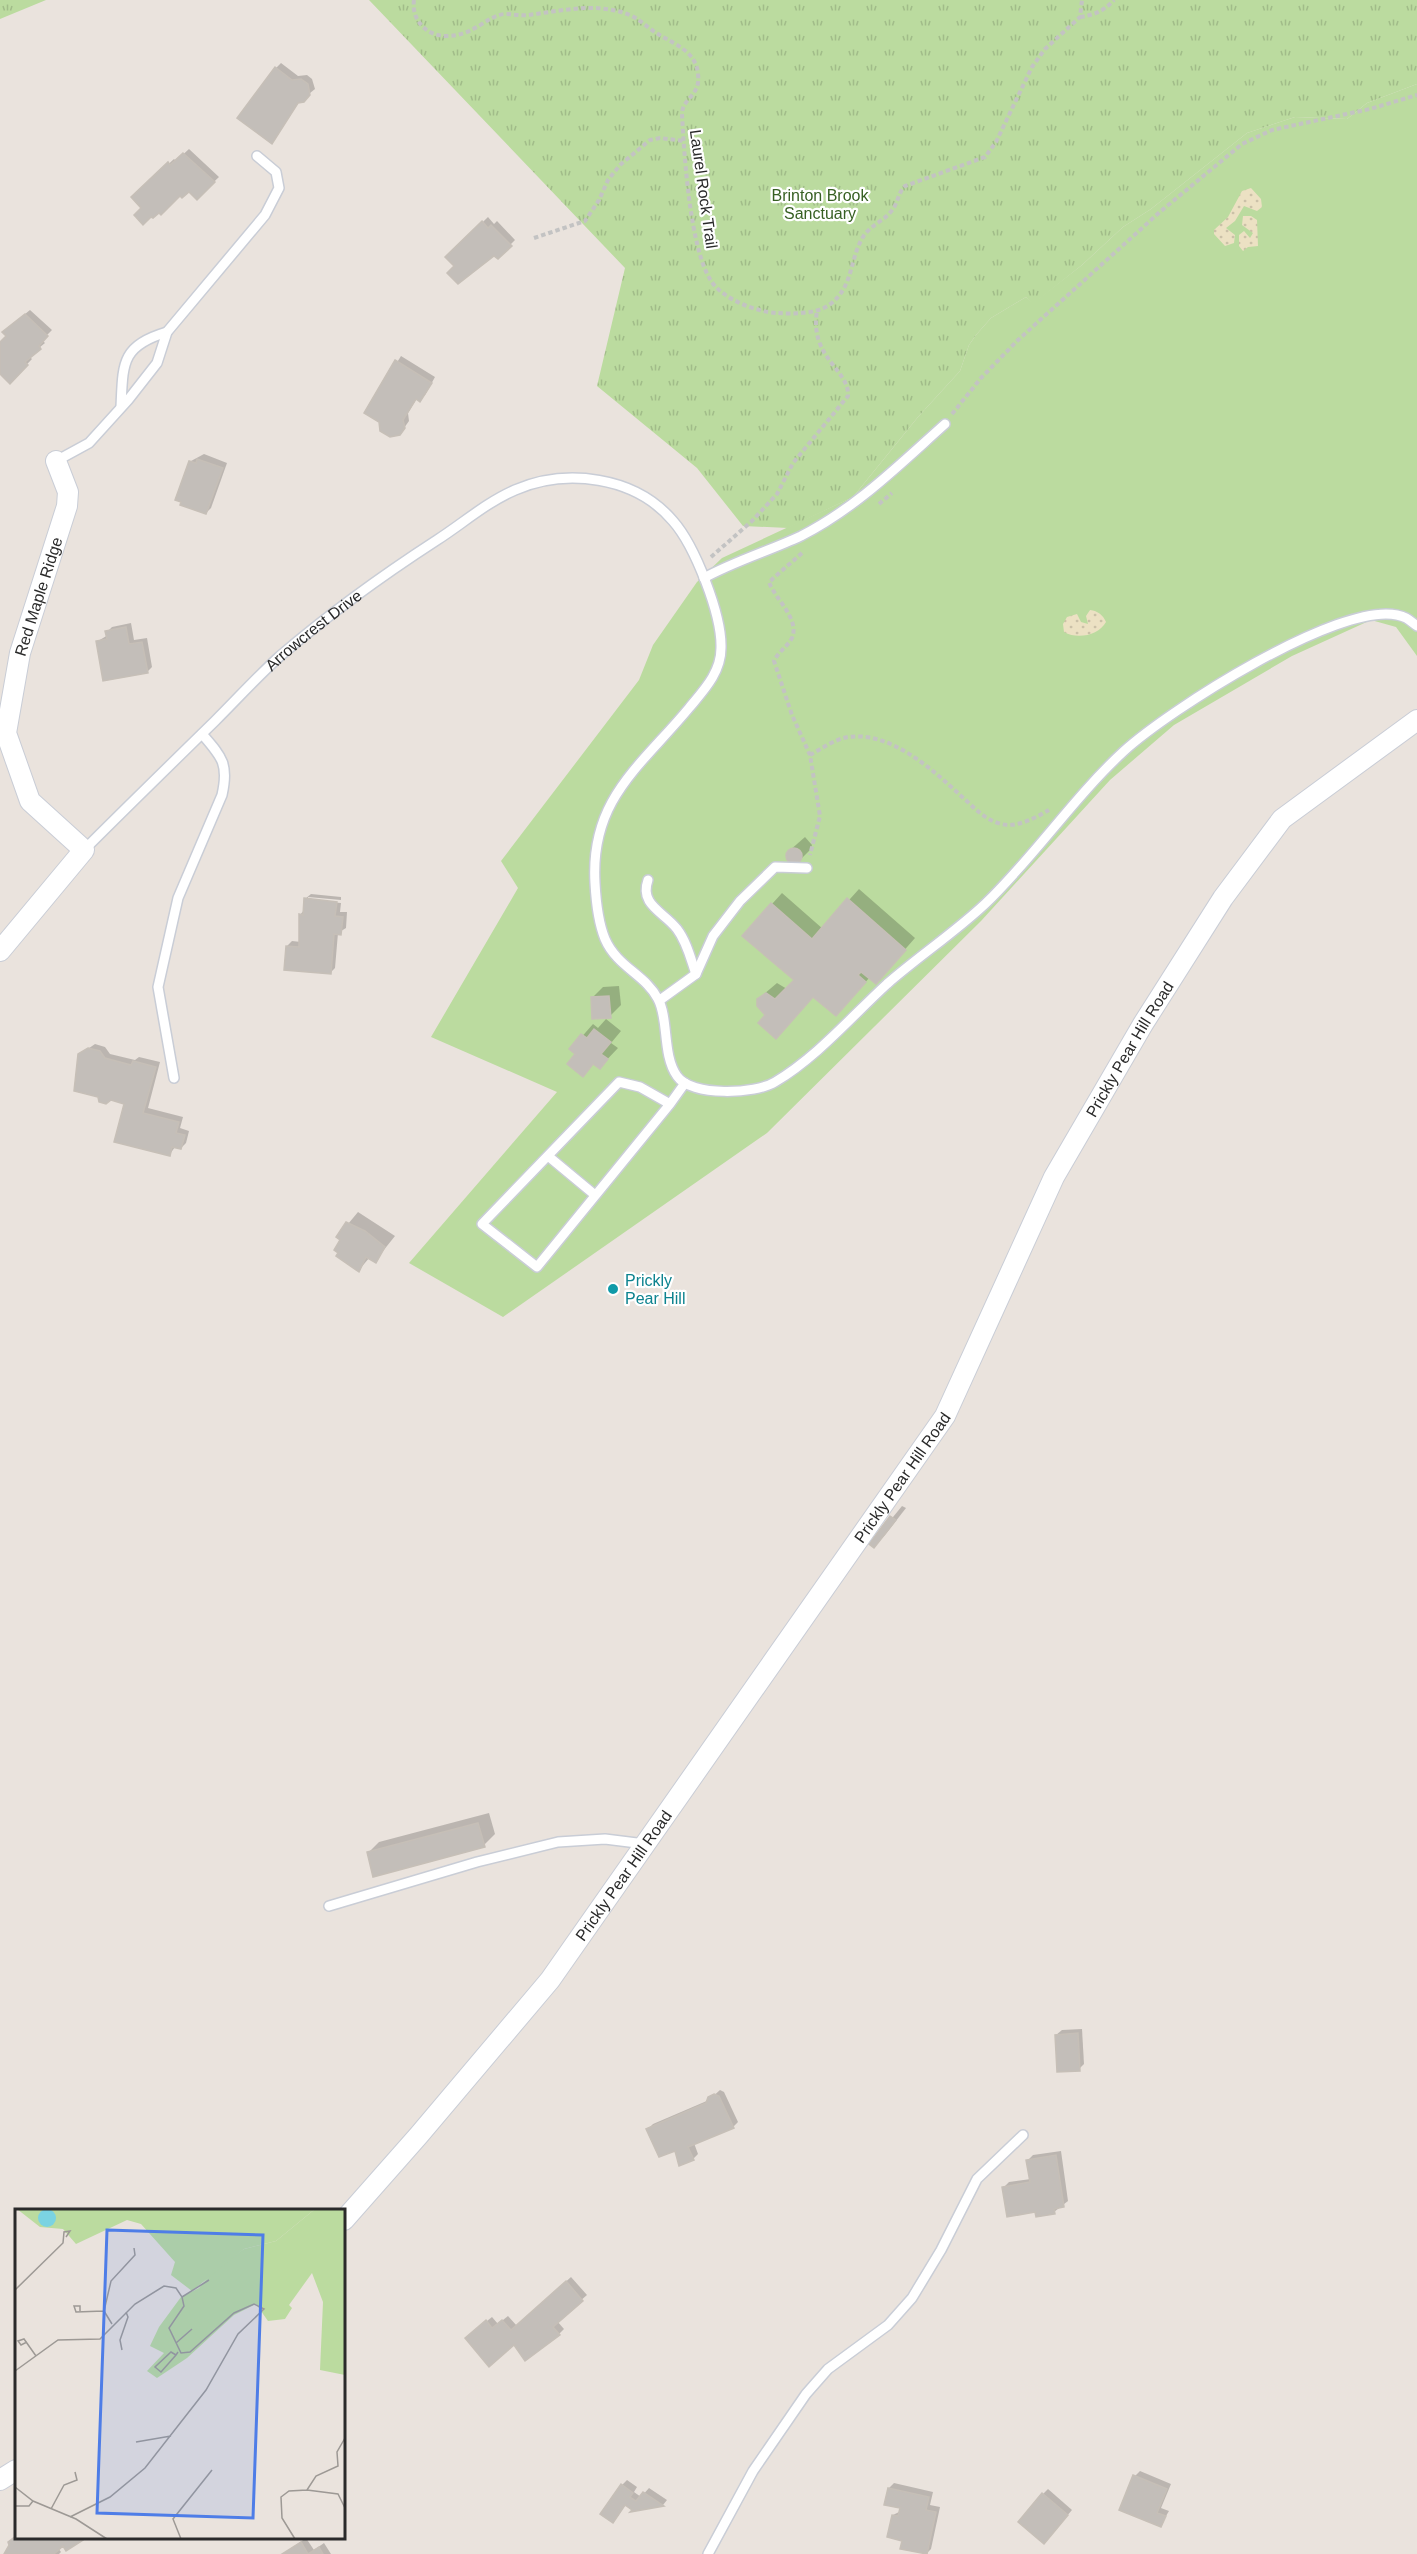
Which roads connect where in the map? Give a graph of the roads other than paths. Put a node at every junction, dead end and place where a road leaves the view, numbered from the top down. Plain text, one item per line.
1 (256, 156) dead end
2 (167, 332) junction
3 (121, 407) junction
4 (945, 424) road end
5 (56, 461) joint
6 (704, 578) junction
7 (1417, 626) edge
8 (1417, 720) edge
9 (3, 733) edge
10 (202, 734) junction
11 (84, 850) junction
12 (807, 868) road end
13 (648, 880) dead end
14 (0, 951) edge
15 (696, 974) junction
16 (660, 1000) junction
17 (174, 1078) dead end
18 (685, 1083) junction
19 (670, 1104) junction
20 (548, 1156) junction
21 (595, 1195) junction
22 (645, 1844) junction
23 (329, 1906) dead end
24 (1023, 2136) dead end
25 (345, 2219) edge
26 (15, 2471) edge
27 (0, 2480) edge
28 (708, 2554) edge

1 - 2 lane
2 - 3 lane
2 - 3 lane
3 - 5 lane
4 - 6 lane
5 - 9 street, Red Maple Ridge
6 - 10 lane, Arrowcrest Drive
6 - 16 lane, Arrowcrest Drive
7 - 18 lane
8 - 22 street, Prickly Pear Hill Road
9 - 11 street, Red Maple Ridge
10 - 11 lane, Arrowcrest Drive
10 - 17 lane
11 - 14 street, Arrowcrest Drive
12 - 15 lane
13 - 15 lane
15 - 16 lane
16 - 18 lane
18 - 19 lane
19 - 20 lane
19 - 21 lane
20 - 21 lane
20 - 21 lane
22 - 23 lane
22 - 25 street, Prickly Pear Hill Road
24 - 28 lane
26 - 27 street

